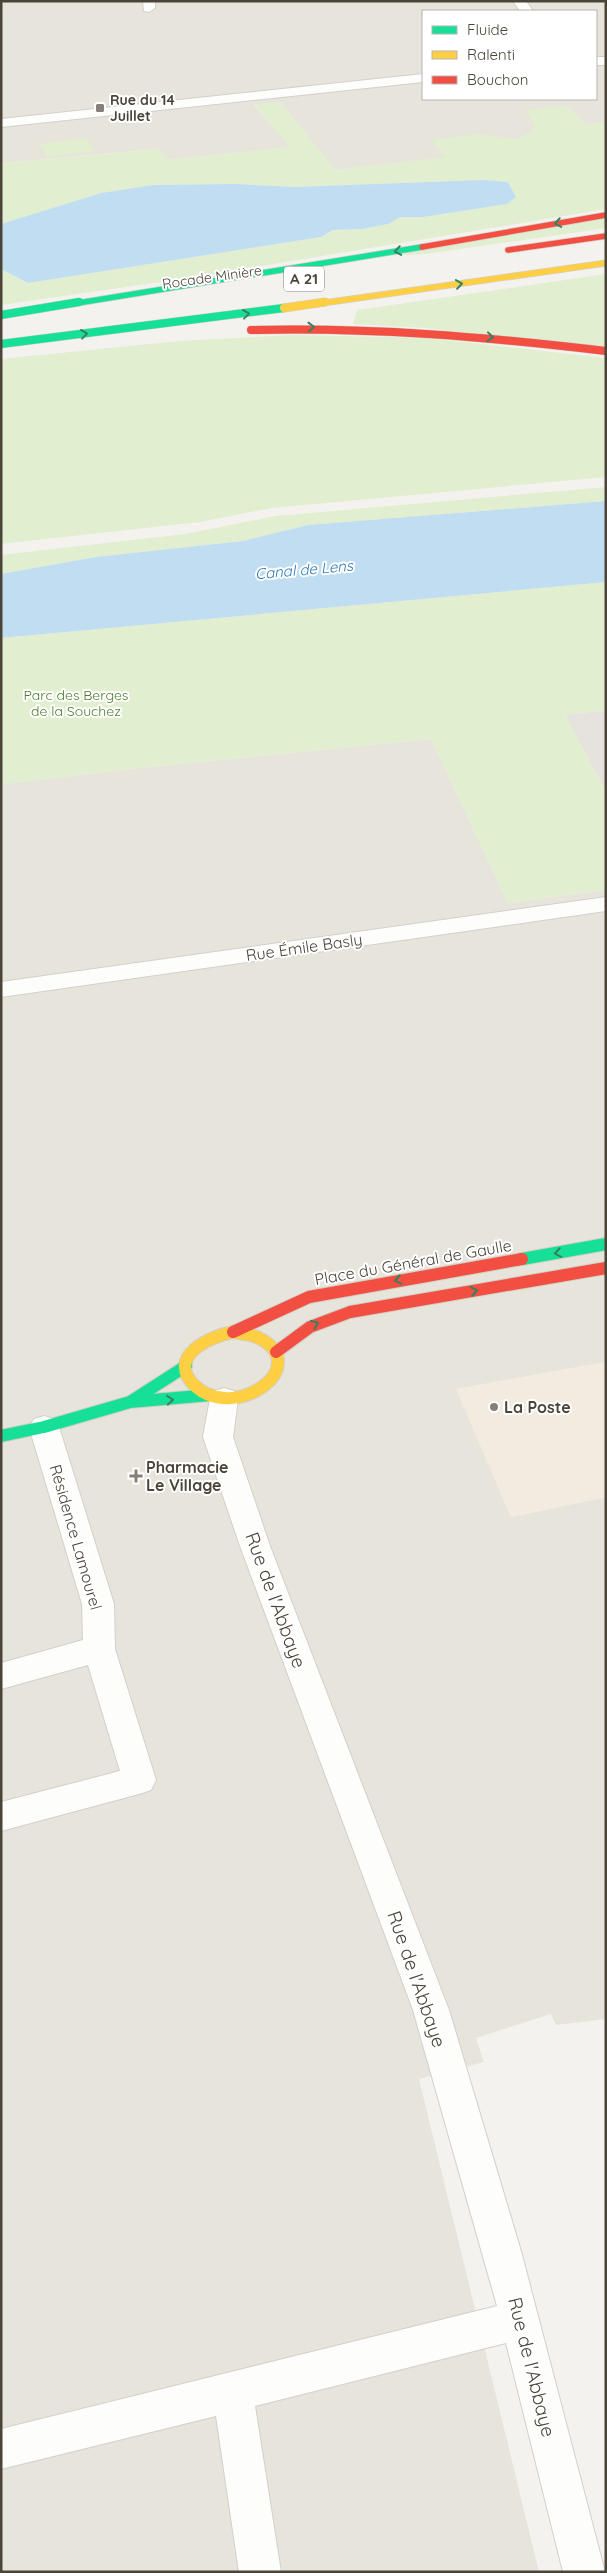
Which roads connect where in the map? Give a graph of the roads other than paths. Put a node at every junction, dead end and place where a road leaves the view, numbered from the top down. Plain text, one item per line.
1 (422, 78) edge
2 (1, 124) edge
3 (606, 215) edge
4 (606, 236) edge
5 (501, 251) dead end
6 (606, 263) edge
7 (266, 285) dead end
8 (1, 315) edge
9 (1, 321) edge
10 (236, 331) dead end
11 (130, 340) dead end
12 (1, 344) edge
13 (606, 351) edge
14 (1, 352) edge
15 (606, 904) edge
16 (1, 990) edge
17 (606, 1244) edge
18 (606, 1268) edge
19 (233, 1332) junction
20 (276, 1352) junction
21 (186, 1366) junction
22 (217, 1397) junction
23 (130, 1402) junction
24 (44, 1427) junction
25 (1, 1436) edge
26 (98, 1649) junction
27 (1, 1676) edge
28 (1, 1817) edge
29 (520, 2320) junction
30 (233, 2392) junction
31 (1, 2449) edge
32 (260, 2572) edge
33 (584, 2572) edge

1 - 2 street
3 -> 8 main road
4 - 5 main road
12 -> 6 main road, A 21
7 - 9 main road, Rocade Minière / A 21
10 -> 13 main road
11 - 14 main road
15 - 16 street, Rue Émile Basly
17 -> 19 main road, Place du Général de Gaulle
20 -> 18 main road
19 - 20 main road
19 - 21 main road
20 - 22 main road
21 - 22 main road
21 - 23 main road
23 -> 22 main road
22 - 29 street, Rue de l'Abbaye
23 - 24 main road
24 - 25 main road
24 - 26 street, Résidence Lamourel
26 - 27 street
26 - 28 street, Résidence Lamourel
29 - 30 street
29 - 33 street, Rue de l'Abbaye
30 - 31 street
30 - 32 street

